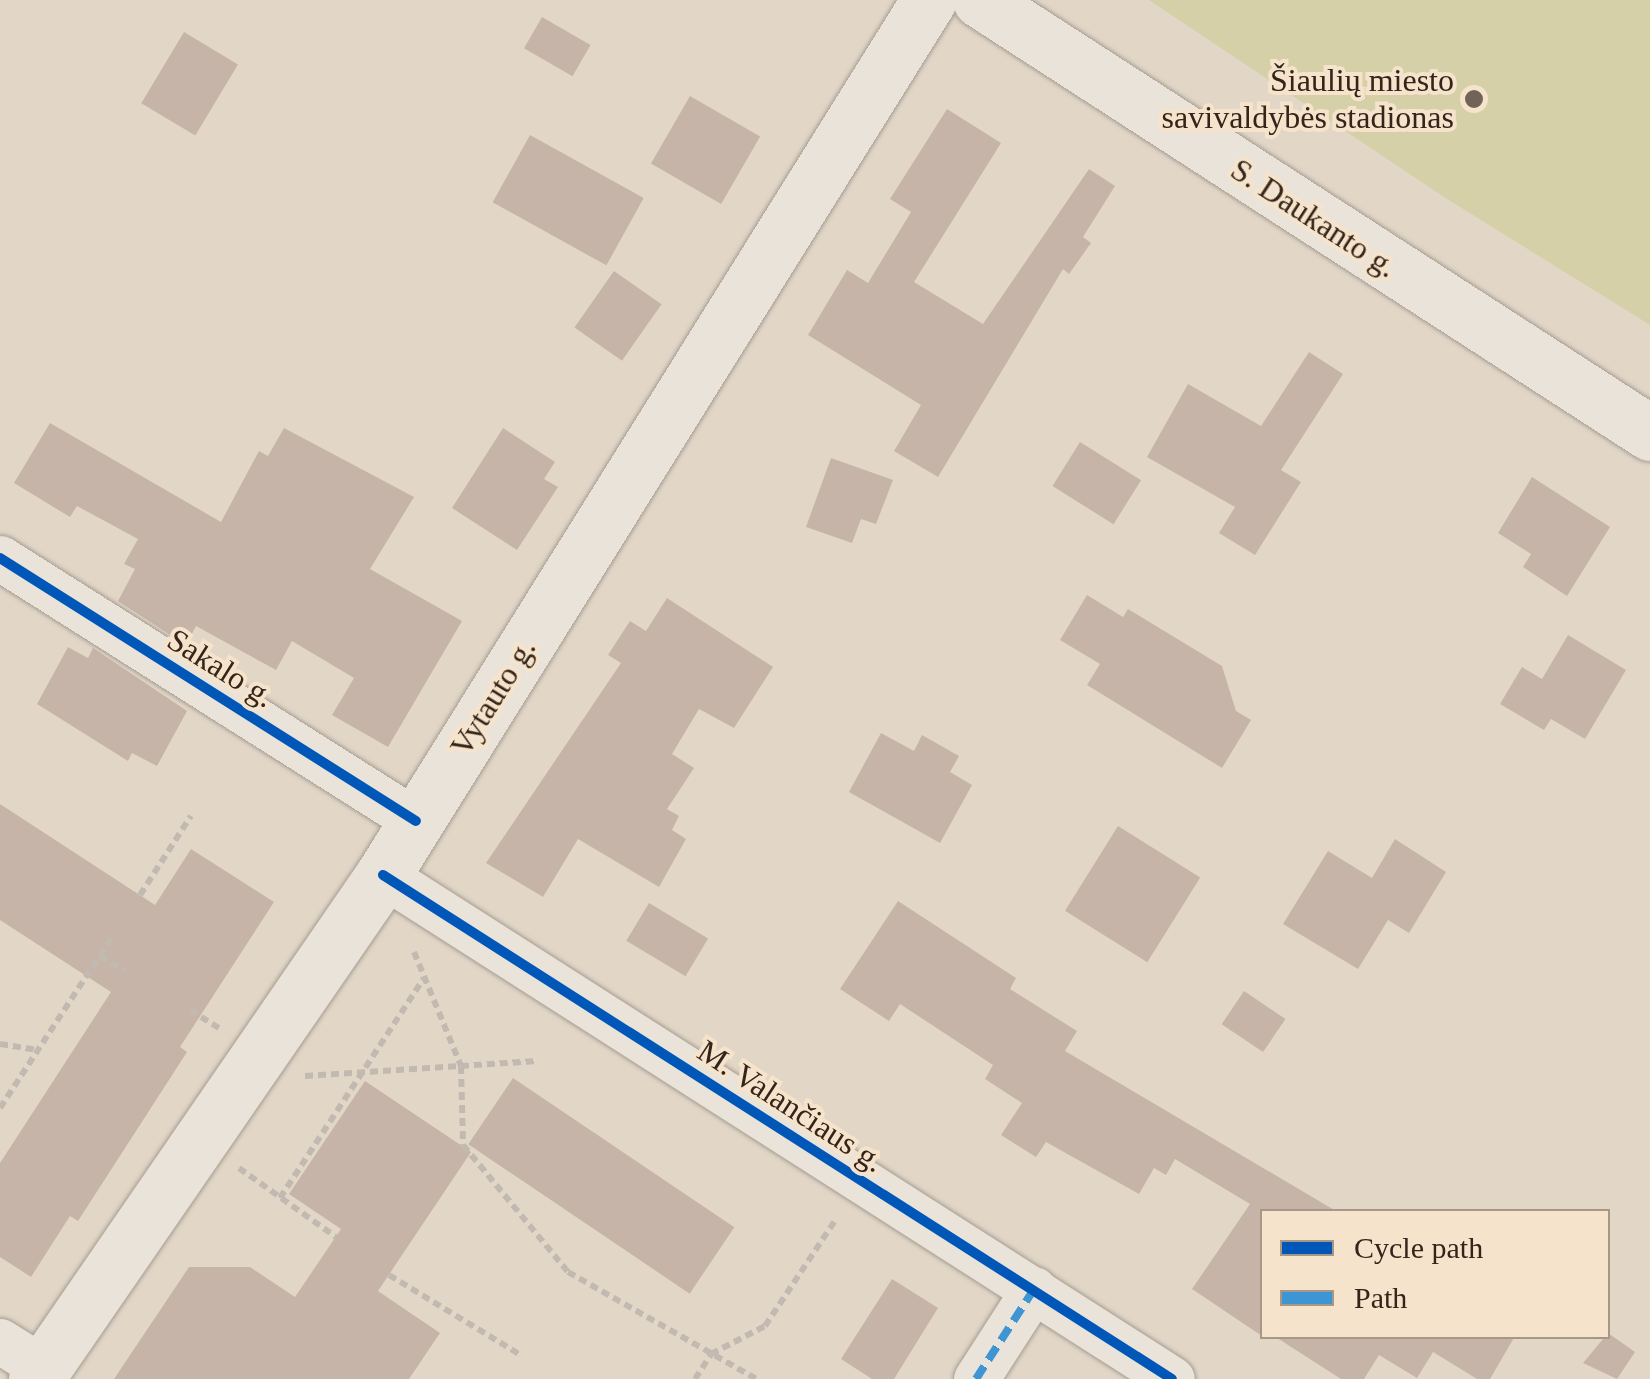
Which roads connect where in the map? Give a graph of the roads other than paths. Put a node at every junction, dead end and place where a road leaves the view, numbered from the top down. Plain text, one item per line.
1 (929, 0) edge
2 (980, 0) edge
3 (1650, 433) edge
4 (0, 558) edge
5 (416, 821) junction
6 (383, 875) junction
7 (1034, 1290) junction
8 (26, 1363) edge
9 (976, 1379) edge
10 (1172, 1379) edge

1 - 5 main road, Vytauto g.
2 - 3 main road, S. Daukanto g.
4 - 5 street, Sakalo g.
5 - 6 main road, Vytauto g.
6 - 7 street, M. Valančiaus g.
6 - 8 main road, Vytauto g.
7 - 9 street
7 - 10 street, M. Valančiaus g.

